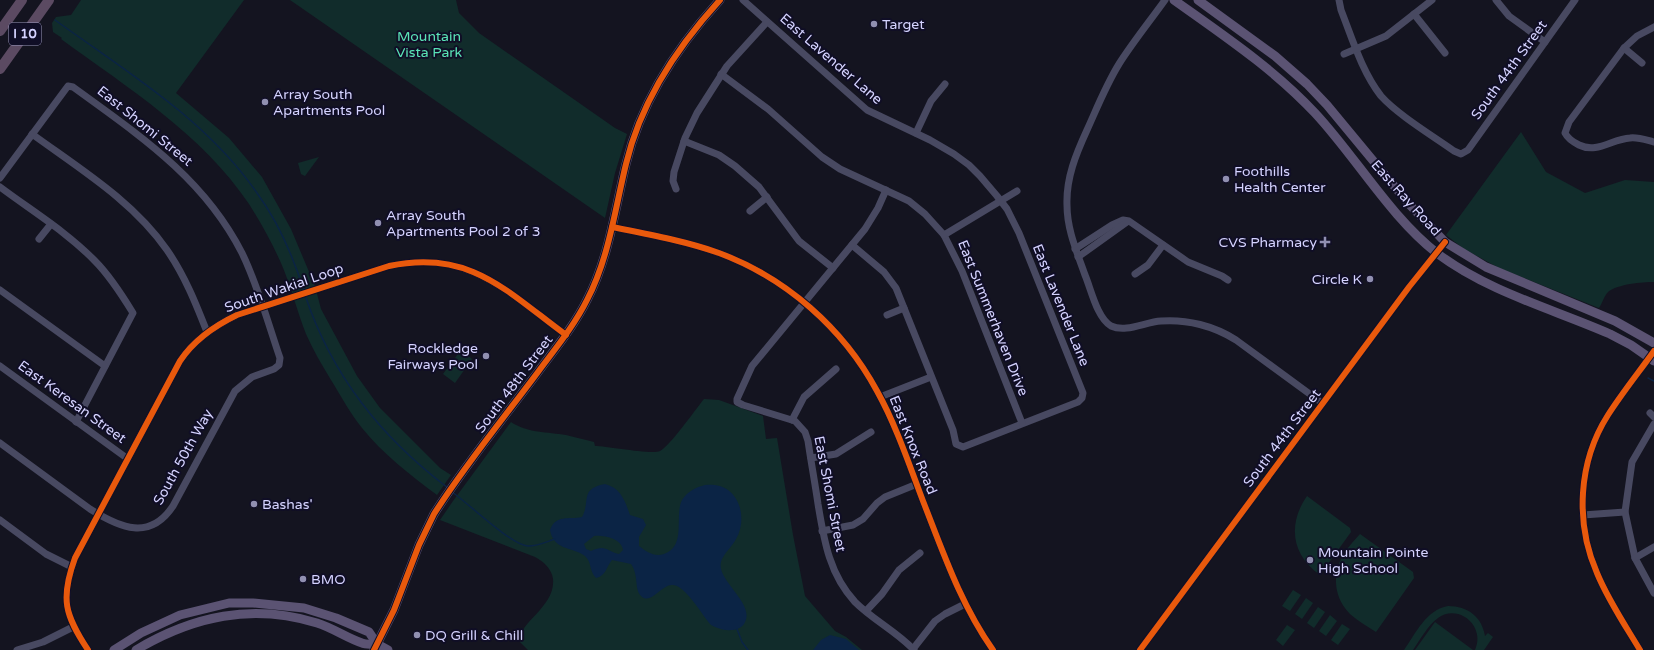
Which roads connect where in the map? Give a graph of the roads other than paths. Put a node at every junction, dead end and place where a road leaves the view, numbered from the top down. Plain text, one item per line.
1 (22, 0) edge
2 (49, 0) edge
3 (720, 0) edge
4 (743, 0) edge
5 (1165, 0) edge
6 (1174, 0) edge
7 (1198, 0) edge
8 (1340, 0) edge
9 (1432, 0) edge
10 (1496, 0) edge
11 (1575, 0) edge
12 (1414, 14) junction
13 (767, 22) junction
14 (1654, 27) edge
15 (0, 31) edge
16 (1545, 42) junction
17 (1357, 48) junction
18 (1624, 48) junction
19 (1445, 53) dead end
20 (1344, 54) dead end
21 (1642, 63) dead end
22 (0, 69) edge
23 (721, 74) junction
24 (945, 84) dead end
25 (32, 134) junction
26 (916, 134) junction
27 (684, 141) junction
28 (1654, 142) edge
29 (0, 178) edge
30 (0, 187) edge
31 (676, 189) dead end
32 (886, 190) junction
33 (1017, 191) dead end
34 (767, 198) junction
35 (1001, 201) junction
36 (750, 211) dead end
37 (1129, 221) junction
38 (51, 224) junction
39 (612, 227) junction
40 (944, 235) junction
41 (39, 239) dead end
42 (1445, 242) junction
43 (852, 245) junction
44 (1163, 245) junction
45 (1075, 250) junction
46 (1437, 252) junction
47 (1078, 257) junction
48 (833, 268) junction
49 (1135, 274) dead end
50 (1228, 280) dead end
51 (0, 290) edge
52 (804, 303) junction
53 (263, 306) junction
54 (904, 308) junction
55 (887, 315) dead end
56 (207, 332) junction
57 (566, 335) junction
58 (1654, 343) edge
59 (1653, 355) edge
60 (279, 365) joint
61 (0, 366) edge
62 (105, 366) junction
63 (836, 369) dead end
64 (931, 377) junction
65 (880, 397) junction
66 (1322, 403) junction
67 (792, 420) junction
68 (76, 422) junction
69 (1022, 423) junction
70 (1654, 424) edge
71 (871, 432) dead end
72 (0, 443) edge
73 (811, 458) junction
74 (128, 459) junction
75 (916, 484) junction
76 (1625, 512) junction
77 (98, 514) junction
78 (1583, 515) junction
79 (0, 520) edge
80 (822, 531) junction
81 (1654, 547) edge
82 (920, 553) dead end
83 (1635, 558) junction
84 (72, 567) junction
85 (1654, 593) edge
86 (965, 604) junction
87 (866, 611) junction
88 (73, 627) junction
89 (150, 629) junction
90 (156, 638) junction
91 (376, 647) edge
92 (913, 649) edge
93 (17, 650) edge
94 (88, 650) edge
95 (114, 650) edge
96 (136, 650) edge
97 (388, 650) edge
98 (993, 650) edge
99 (1140, 650) edge
100 (1640, 650) edge

1 - 15 highway, I 10
2 - 22 highway, I 10
3 - 39 main road, South 48th Street
4 - 13 street, East Lavender Lane
5 - 45 street
6 - 46 main road, East Ray Road
7 - 42 main road, East Ray Road
8 - 17 street
9 - 12 street
10 - 16 street
11 - 16 street, South 44th Street
12 - 17 street
12 - 19 street
13 - 23 street
13 - 26 street, East Lavender Lane
14 - 18 street
16 - 17 street, South 44th Street
17 - 20 street
18 - 21 street
18 - 28 street
23 - 27 street
23 - 32 street, East Summerhaven Drive
24 - 26 street
25 - 29 street
25 - 53 street, East Shomi Street
25 - 56 street
26 - 35 street, East Lavender Lane
27 - 31 street
27 - 34 street
30 - 38 street
32 - 40 street, East Summerhaven Drive
32 - 43 street
33 - 35 street
34 - 36 street
34 - 48 street
35 - 40 street
35 - 69 street, East Lavender Lane
37 - 44 street
37 - 45 street
37 - 47 street
38 - 41 street
38 - 62 street
39 - 52 street, East Knox Road
39 - 57 main road, South 48th Street
40 - 69 street, East Summerhaven Drive
42 - 46 street, South 44th Street
42 - 58 main road, East Ray Road
43 - 48 street
43 - 54 street
44 - 49 street
44 - 50 street
45 - 47 street
46 - 59 main road, East Ray Road
46 - 66 street, South 44th Street
47 - 66 street
48 - 52 street
51 - 62 street
52 - 65 street, East Knox Road
52 - 67 street, East Shomi Street
53 - 56 street, South Wakial Loop
53 - 57 street, South Wakial Loop
53 - 60 street, East Shomi Street
54 - 55 street
54 - 64 street
56 - 74 street, South Wakial Loop
57 - 91 main road, South 48th Street
59 - 78 street
60 - 77 street, South 50th Way
61 - 68 street, East Keresan Street
62 - 68 street
63 - 67 street
64 - 65 street
64 - 69 street
65 - 75 street, East Knox Road
66 - 99 street, South 44th Street
67 - 73 street, East Shomi Street
68 - 74 street, East Keresan Street
70 - 76 street
71 - 73 street
72 - 77 street, South 50th Way
73 - 80 street, East Shomi Street
74 - 77 street, South Wakial Loop
75 - 80 street
75 - 86 street, East Knox Road
76 - 78 street
76 - 83 street
77 - 84 street, South Wakial Loop
78 - 100 street
79 - 84 street
80 - 87 street, East Shomi Street
81 - 83 street
82 - 87 street
83 - 85 street
84 - 88 street, South Wakial Loop
86 - 92 street
86 - 98 street, East Knox Road
87 - 92 street, East Shomi Street
88 - 93 street
88 - 94 street, South Wakial Loop
89 - 90 main road
89 - 91 main road
89 - 95 main road
90 - 91 main road
90 - 96 main road
91 - 97 main road

